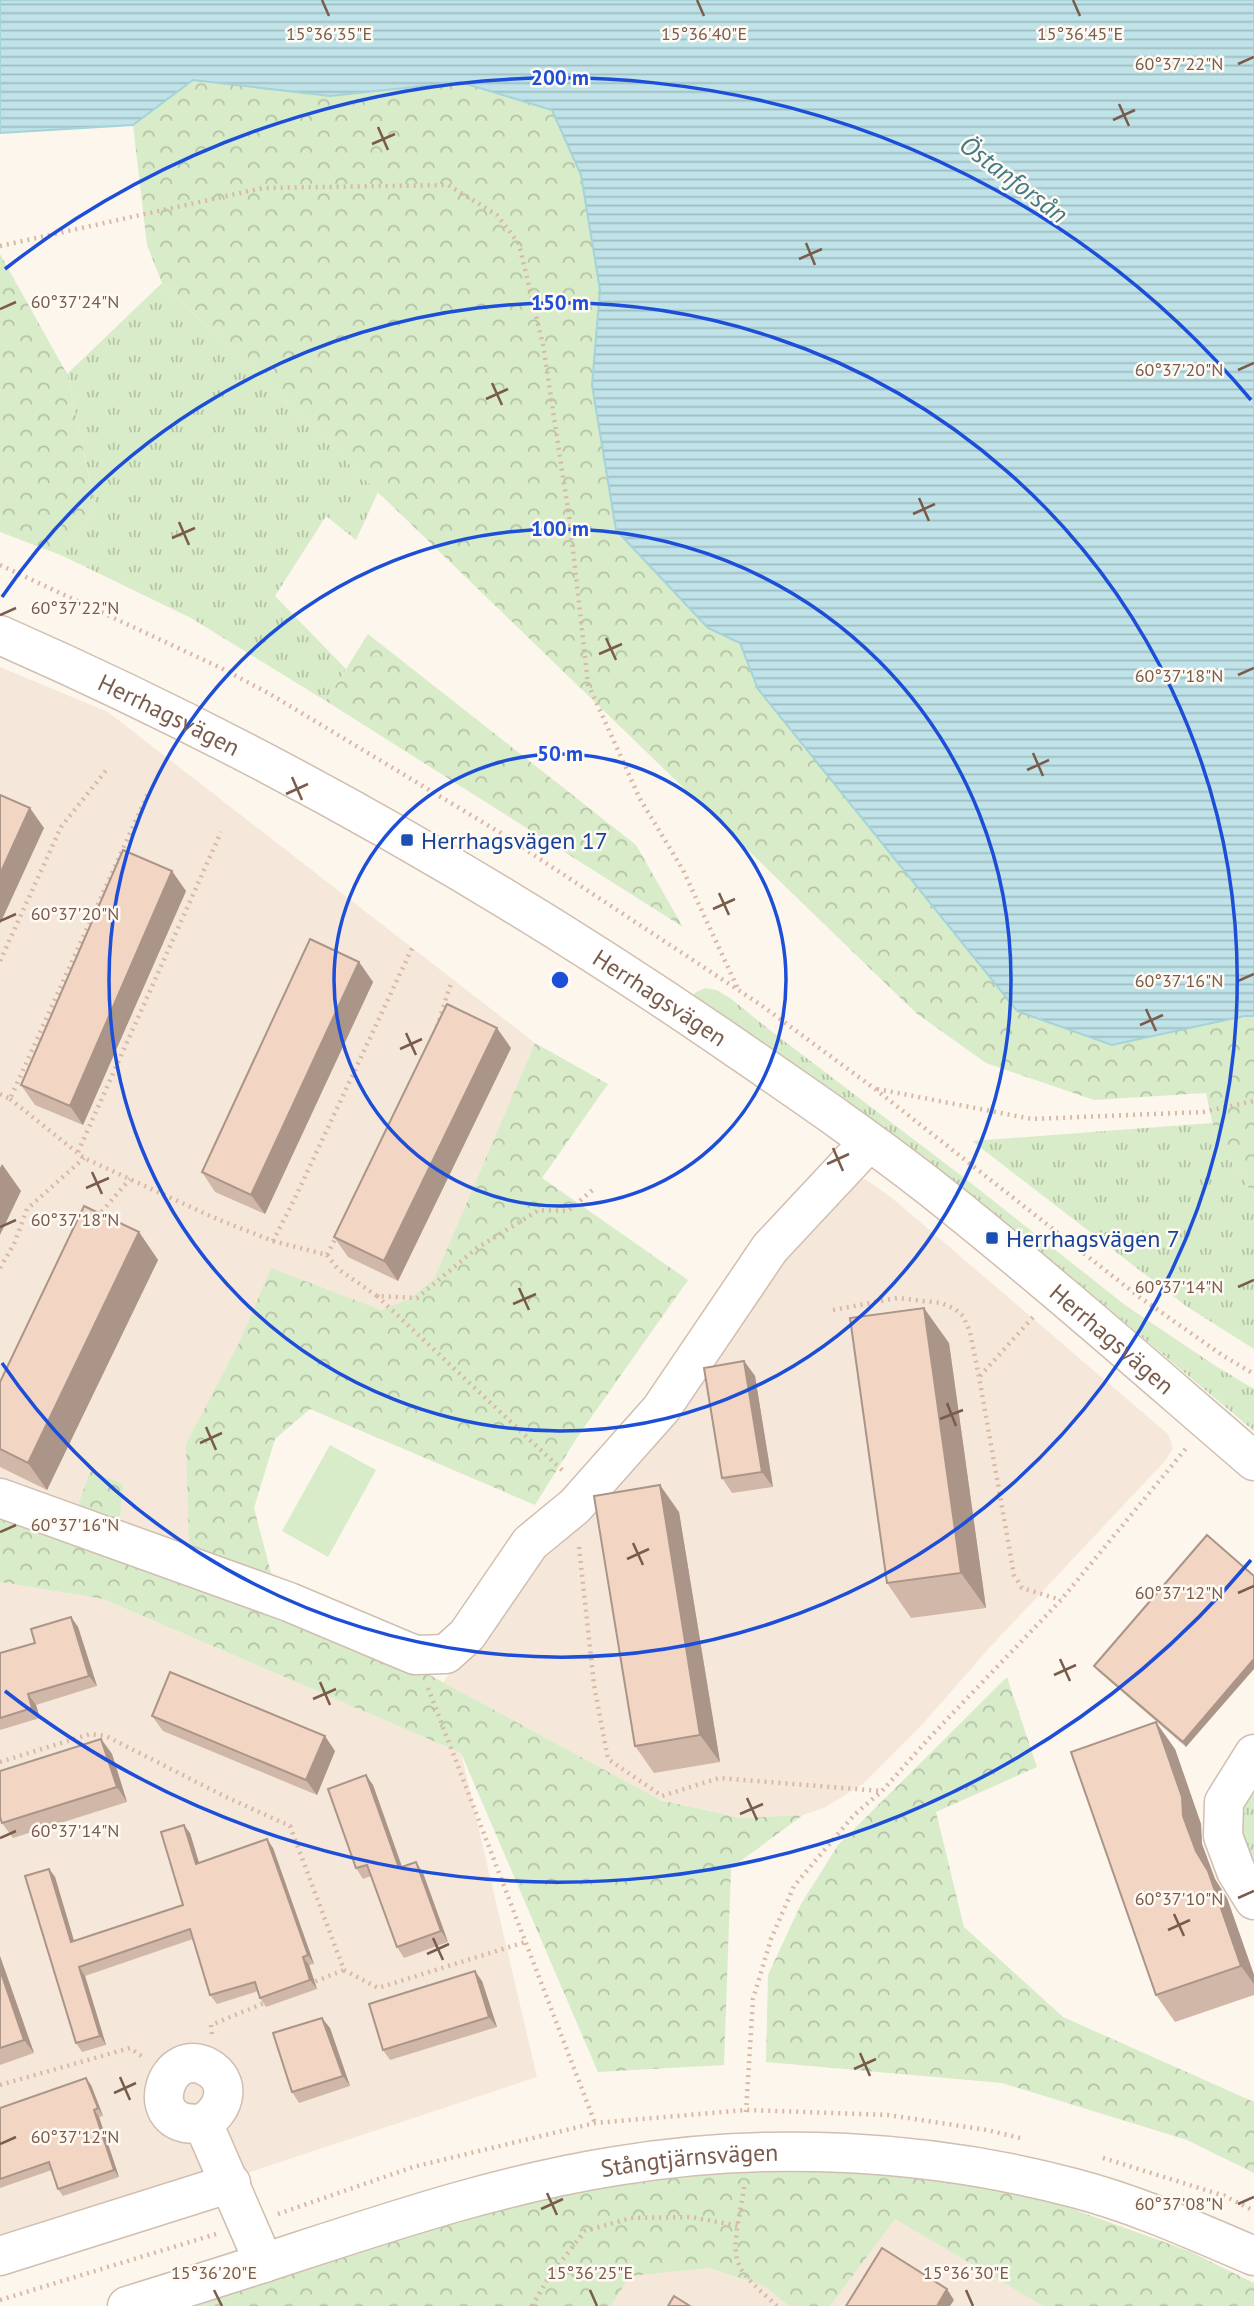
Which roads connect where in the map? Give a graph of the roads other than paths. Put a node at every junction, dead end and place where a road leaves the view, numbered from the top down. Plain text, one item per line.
1 (0, 635) edge
2 (869, 1142) junction
3 (1254, 1461) edge
4 (0, 1498) edge
5 (1254, 1754) edge
6 (1254, 1900) edge
7 (203, 2123) junction
8 (231, 2183) junction
9 (0, 2256) edge
10 (1254, 2256) edge
11 (264, 2263) junction
12 (127, 2306) edge

1 - 2 street, Herrhagsvägen
2 - 3 street, Herrhagsvägen
2 - 4 street
5 - 6 street
7 - 7 street
7 - 8 street
8 - 9 street
8 - 11 street
10 - 11 street, Stångtjärnsvägen
11 - 12 street, Stångtjärnsvägen

